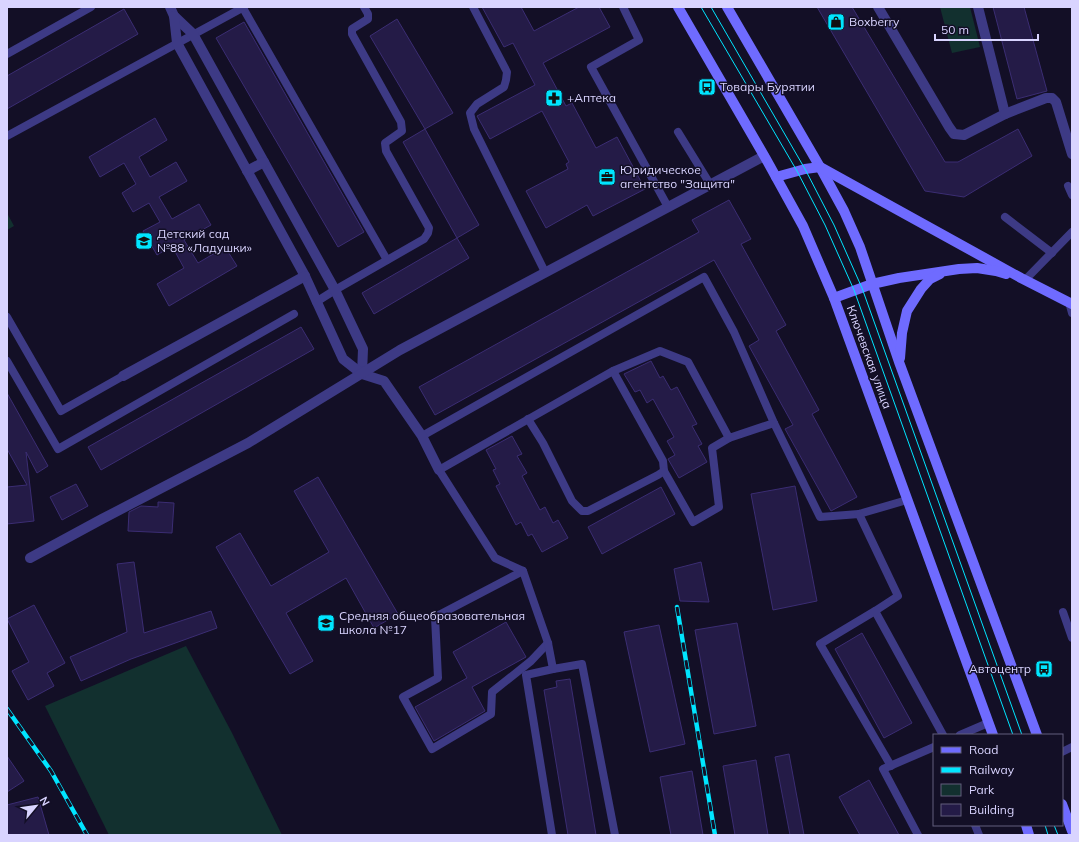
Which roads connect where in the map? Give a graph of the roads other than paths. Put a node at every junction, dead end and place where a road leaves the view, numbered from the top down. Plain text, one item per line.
1 (91, 7) edge
2 (243, 7) edge
3 (364, 7) edge
4 (474, 7) edge
5 (623, 7) edge
6 (678, 7) edge
7 (727, 7) edge
8 (878, 7) edge
9 (978, 7) edge
10 (172, 11) edge
11 (193, 34) junction
12 (177, 43) junction
13 (7, 54) edge
14 (1005, 114) junction
15 (678, 132) dead end
16 (7, 136) edge
17 (1072, 154) edge
18 (764, 156) junction
19 (264, 162) junction
20 (820, 167) junction
21 (247, 171) junction
22 (776, 177) junction
23 (710, 184) junction
24 (1068, 186) dead end
25 (1072, 195) edge
26 (668, 207) junction
27 (1005, 217) dead end
28 (1072, 232) edge
29 (1052, 253) junction
30 (387, 260) junction
31 (545, 272) junction
32 (943, 272) junction
33 (305, 276) junction
34 (1023, 279) junction
35 (872, 284) junction
36 (335, 290) junction
37 (834, 298) junction
38 (316, 302) junction
39 (1070, 303) edge
40 (1072, 313) edge
41 (294, 314) dead end
42 (7, 317) edge
43 (7, 361) edge
44 (900, 362) junction
45 (613, 371) junction
46 (362, 374) junction
47 (123, 376) joint
48 (528, 419) junction
49 (774, 422) junction
50 (422, 436) junction
51 (730, 438) junction
52 (439, 470) junction
53 (664, 471) junction
54 (907, 500) junction
55 (859, 514) junction
56 (30, 558) dead end
57 (523, 571) junction
58 (875, 611) junction
59 (1063, 612) dead end
60 (1072, 638) edge
61 (548, 642) junction
62 (553, 669) junction
63 (988, 722) junction
64 (942, 734) edge
65 (962, 734) edge
66 (993, 734) edge
67 (1037, 734) edge
68 (933, 747) edge
69 (1072, 747) edge
70 (1063, 752) edge
71 (891, 766) junction
72 (1063, 806) edge
73 (1072, 829) edge
74 (552, 835) edge
75 (615, 835) edge
76 (918, 835) edge

1 - 13 lane
2 - 11 lane
2 - 30 lane
3 - 30 lane
4 - 31 lane
5 - 26 lane
6 - 18 main road, Ключевская улица
7 - 20 main road
8 - 14 street
9 - 14 street
10 - 11 street
10 - 12 street
11 - 12 lane
11 - 19 street
12 - 16 lane
12 - 21 street
14 - 17 street
15 - 23 lane
18 - 22 main road, Ключевская улица
18 - 23 street
19 - 21 street
19 - 36 street
20 - 22 main road
20 - 34 main road
20 - 35 main road
21 - 33 street
22 - 37 main road, Ключевская улица
23 - 26 street
24 - 25 lane
26 - 31 street
27 - 29 lane
28 - 29 lane
29 - 34 lane
30 - 36 lane
31 - 46 street
32 - 34 main road
32 - 35 main road
32 - 44 main road
33 - 38 street
33 - 47 street
34 - 39 main road
35 - 37 main road
35 - 44 main road
36 - 38 lane
36 - 46 street
37 - 54 main road, Ключевская улица
38 - 46 street
39 - 40 lane
41 - 43 lane
42 - 47 lane
44 - 67 main road
45 - 48 lane
45 - 51 lane
45 - 53 lane
46 - 50 street
46 - 56 street
48 - 52 lane
48 - 53 lane
49 - 50 lane
49 - 51 lane
49 - 55 lane
50 - 52 street
51 - 53 lane
52 - 57 lane
54 - 55 lane
54 - 63 main road, Ключевская улица
55 - 58 lane
57 - 61 lane
57 - 61 lane
58 - 64 lane
58 - 71 lane
59 - 60 lane
61 - 62 lane
62 - 74 lane
62 - 75 lane
63 - 65 lane
63 - 66 main road, Ключевская улица
68 - 71 lane
69 - 70 lane
71 - 76 lane
72 - 73 main road

